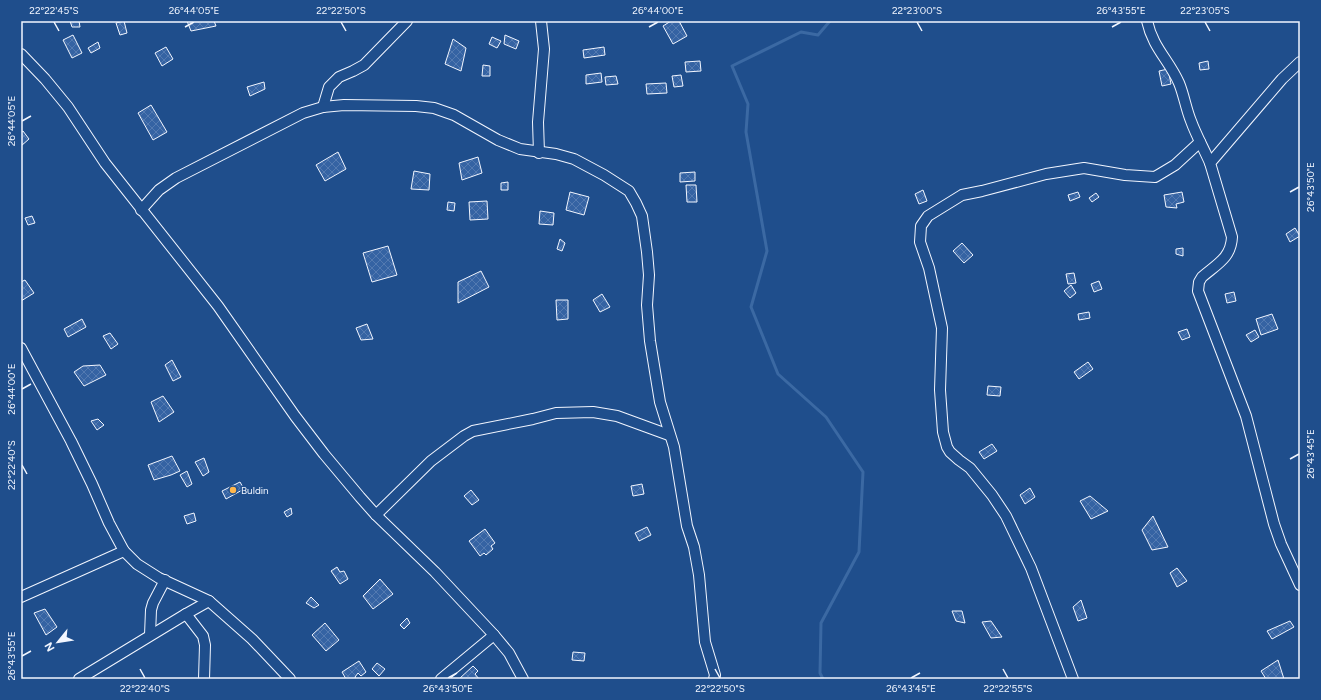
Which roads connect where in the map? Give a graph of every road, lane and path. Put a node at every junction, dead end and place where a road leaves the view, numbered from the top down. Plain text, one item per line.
1 (407, 21) edge
2 (541, 21) edge
3 (1147, 21) edge
4 (21, 54) edge
5 (1300, 62) edge
6 (323, 107) junction
7 (1200, 142) junction
8 (539, 153) junction
9 (1210, 163) junction
10 (142, 210) junction
11 (21, 348) edge
12 (669, 435) junction
13 (376, 515) junction
14 (124, 552) junction
15 (165, 580) junction
16 (1300, 585) edge
17 (21, 597) edge
18 (209, 601) junction
19 (186, 614) junction
20 (494, 634) junction
21 (150, 635) junction
22 (79, 679) edge
23 (204, 679) edge
24 (290, 679) edge
25 (441, 679) edge
26 (523, 679) edge
27 (714, 679) edge
28 (1073, 679) edge

1 - 6 street
2 - 8 street
3 - 7 street
4 - 10 street
5 - 9 street
6 - 8 street
6 - 10 street
7 - 9 street
7 - 28 street
8 - 12 street
9 - 16 street
10 - 13 street
11 - 14 street
12 - 13 street
12 - 27 street
13 - 20 street
14 - 15 street
14 - 17 street
15 - 18 street
15 - 21 street
18 - 19 street
18 - 24 street
19 - 21 street
19 - 23 street
20 - 25 street
20 - 26 street
21 - 22 street

